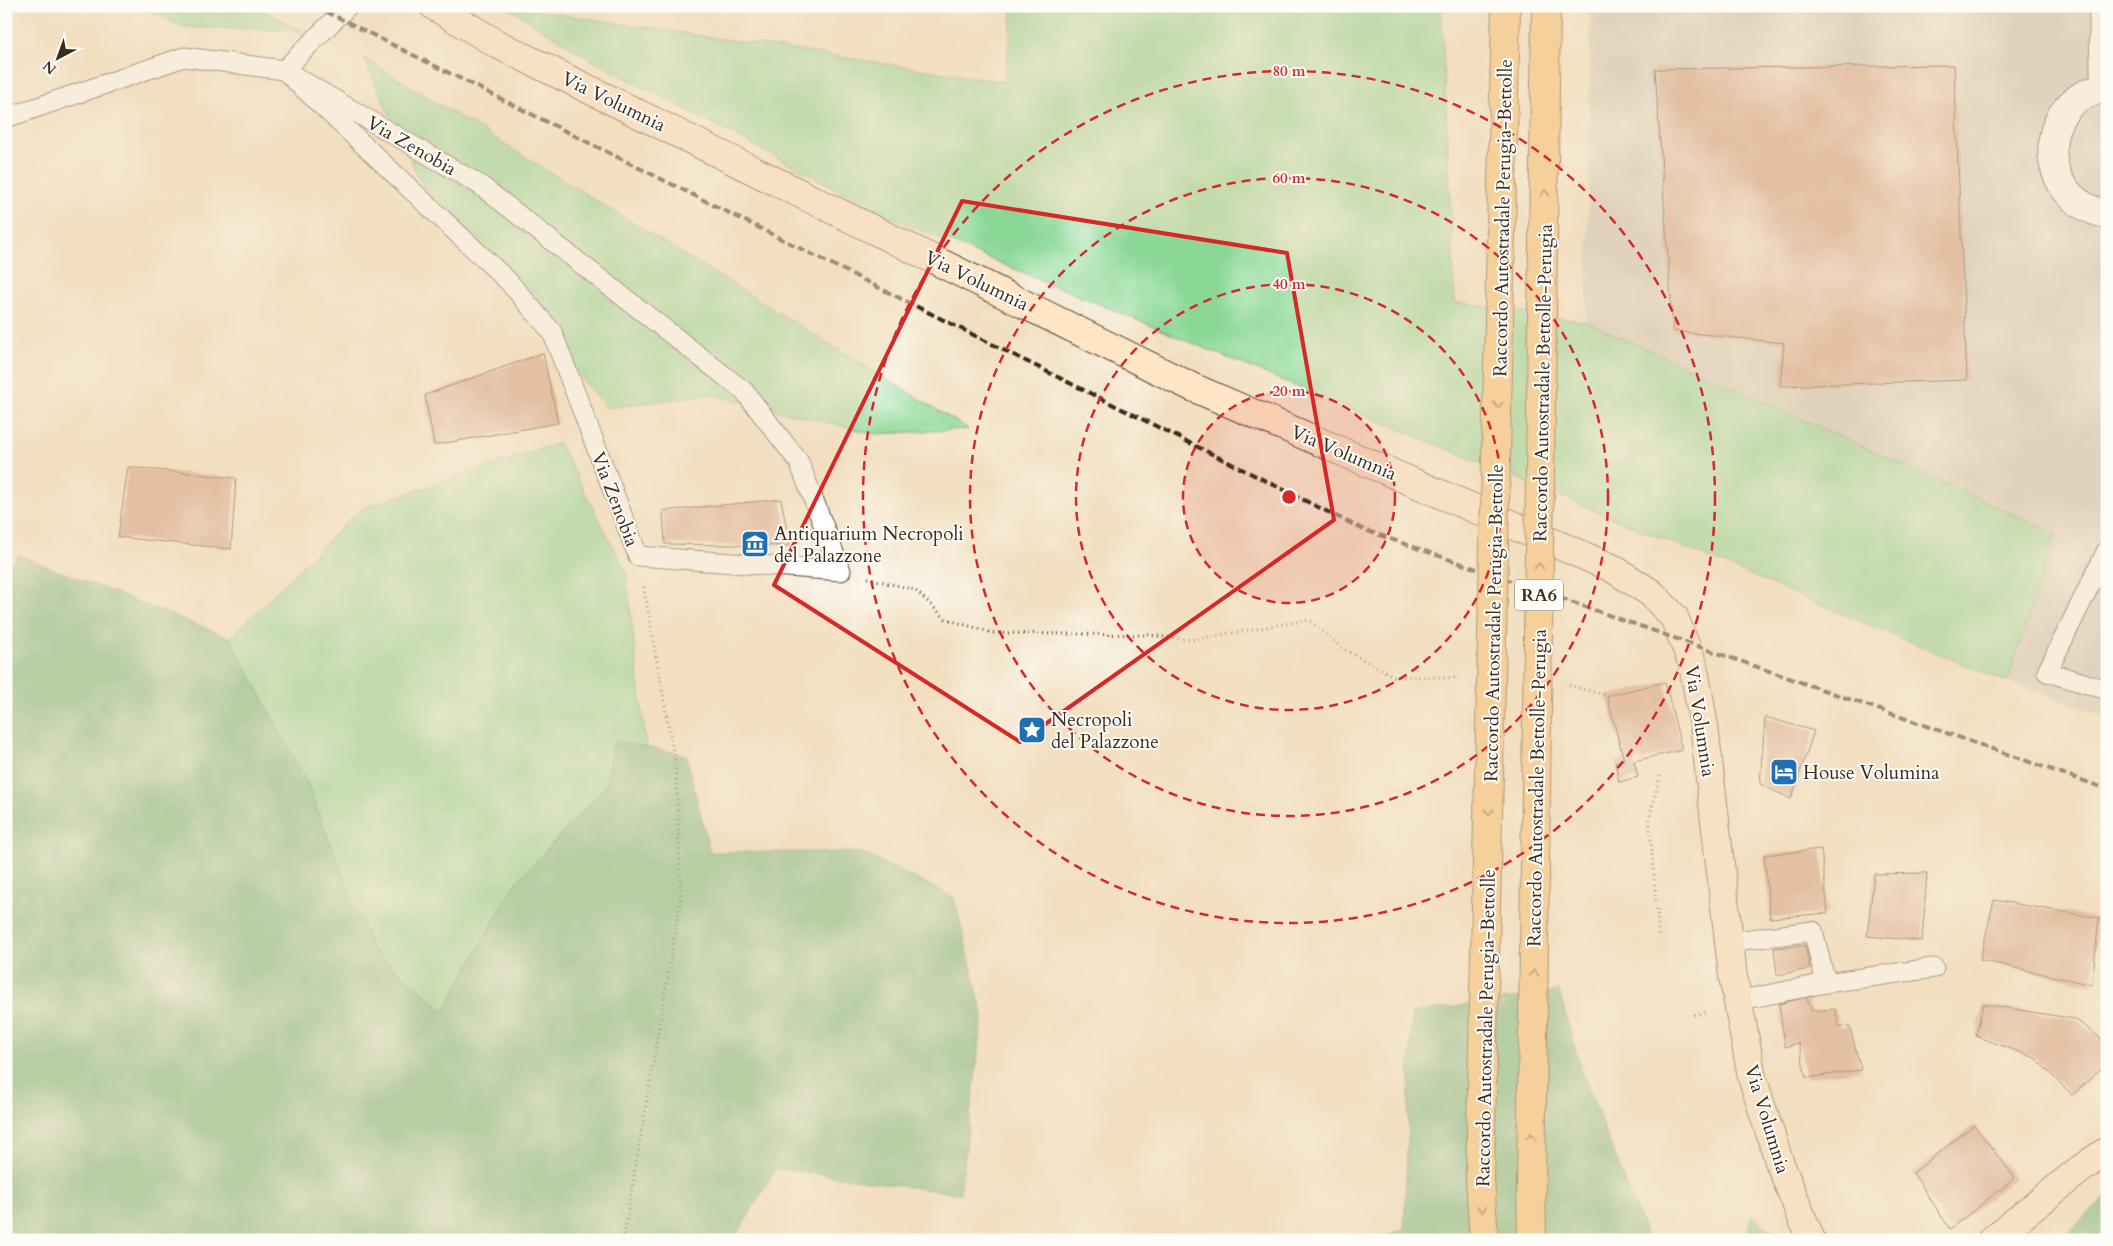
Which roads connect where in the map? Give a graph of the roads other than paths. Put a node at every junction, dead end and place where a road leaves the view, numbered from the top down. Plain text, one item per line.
1 (348, 6) edge
2 (1506, 6) edge
3 (1546, 6) edge
4 (2103, 6) edge
5 (444, 12) edge
6 (284, 70) junction
7 (2106, 88) edge
8 (6, 118) edge
9 (2107, 214) edge
10 (2107, 550) edge
11 (2107, 690) edge
12 (1728, 942) junction
13 (1934, 968) dead end
14 (1826, 983) junction
15 (1737, 1001) junction
16 (2107, 1151) edge
17 (1484, 1240) edge
18 (1532, 1240) edge
19 (1811, 1240) edge
20 (1992, 1240) edge

1 - 6 lane
2 -> 17 highway, Raccordo Autostradale Perugia-Bettolle / RA6, bridge
18 -> 3 highway, Raccordo Autostradale Bettolle-Perugia / RA6, bridge
4 - 7 street
5 - 12 main road, Via Volumnia
6 - 6 lane, Via Zenobia
6 - 8 lane, Via Zenobia
7 - 9 street
10 - 11 lane
12 - 14 lane
12 - 15 main road, Via Volumnia
13 - 14 lane
14 - 15 lane
15 - 19 main road, Via Volumnia
16 - 20 main road

